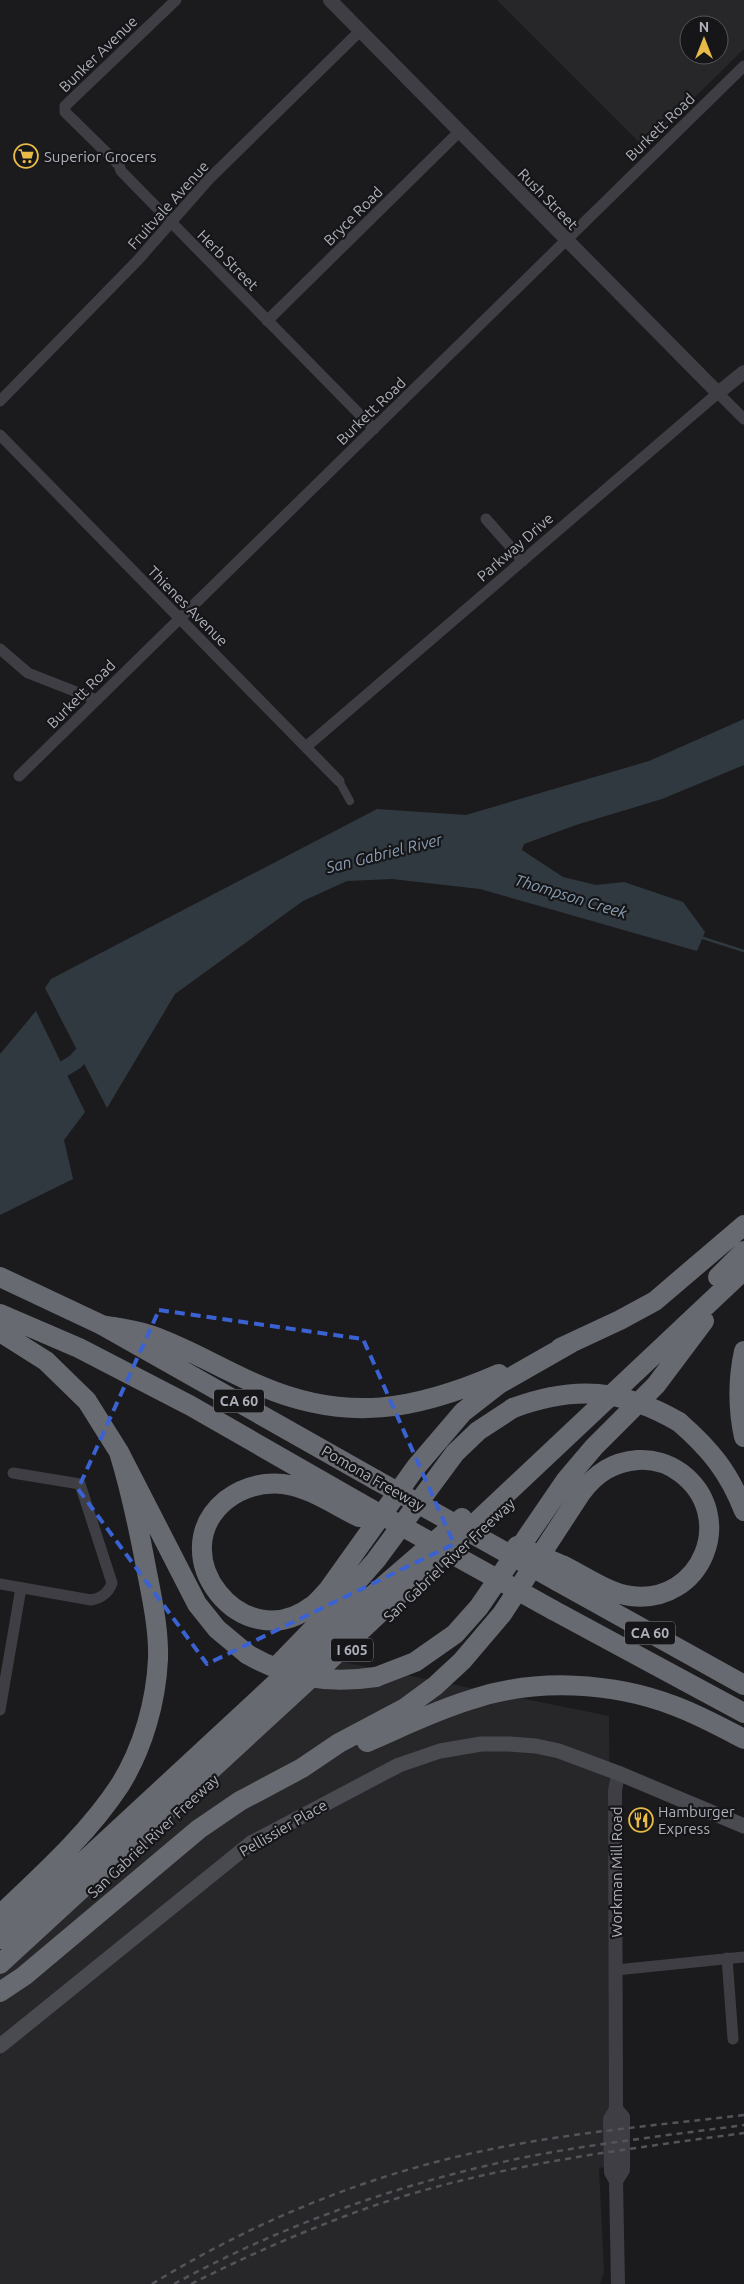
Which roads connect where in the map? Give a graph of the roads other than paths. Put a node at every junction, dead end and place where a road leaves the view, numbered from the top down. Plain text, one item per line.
1 (176, 0) edge
2 (330, 0) edge
3 (360, 32) junction
4 (744, 66) edge
5 (65, 109) joint
6 (459, 132) junction
7 (170, 223) junction
8 (565, 240) junction
9 (267, 321) junction
10 (744, 372) edge
11 (718, 394) junction
12 (0, 401) edge
13 (744, 419) edge
14 (374, 429) junction
15 (0, 435) edge
16 (486, 519) dead end
17 (523, 561) junction
18 (179, 617) junction
19 (0, 648) edge
20 (96, 700) junction
21 (307, 746) junction
22 (19, 776) dead end
23 (340, 781) joint
24 (350, 801) dead end
25 (744, 1225) edge
26 (741, 1261) edge
27 (0, 1277) edge
28 (744, 1284) edge
29 (0, 1314) edge
30 (704, 1321) junction
31 (97, 1322) junction
32 (0, 1332) edge
33 (571, 1343) junction
34 (744, 1351) edge
35 (744, 1437) edge
36 (119, 1452) junction
37 (13, 1473) dead end
38 (360, 1510) junction
39 (744, 1510) edge
40 (561, 1574) junction
41 (0, 1584) edge
42 (21, 1588) junction
43 (370, 1598) junction
44 (744, 1685) edge
45 (0, 1710) edge
46 (744, 1713) edge
47 (744, 1739) edge
48 (302, 1768) junction
49 (618, 1773) junction
50 (167, 1786) junction
51 (744, 1826) edge
52 (0, 1915) edge
53 (0, 1939) edge
54 (0, 1956) edge
55 (744, 1957) edge
56 (727, 1958) junction
57 (0, 1964) edge
58 (616, 1970) junction
59 (0, 1978) edge
60 (0, 1992) edge
61 (733, 2038) dead end
62 (0, 2046) edge
63 (618, 2284) edge

1 - 5 street, Bunker Avenue
2 - 3 street, Rush Street
3 - 6 street, Rush Street
3 - 7 street, Fruitvale Avenue
4 - 8 street, Burkett Road
5 - 7 street, Herb Street
6 - 8 street, Rush Street
6 - 9 street, Bryce Road
7 - 9 street, Herb Street
7 - 12 street, Fruitvale Avenue
8 - 11 street, Rush Street
8 - 14 street, Burkett Road
9 - 14 street, Herb Street
10 - 11 street, Parkway Drive
11 - 13 street, Rush Street
11 - 17 street, Parkway Drive
14 - 18 street, Burkett Road
15 - 18 street, Thienes Avenue
16 - 17 street
17 - 21 street, Parkway Drive
18 - 20 street, Burkett Road
18 - 21 street, Thienes Avenue
19 - 20 street
20 - 22 street, Burkett Road
21 - 23 street, Thienes Avenue
23 - 24 street, Thienes Avenue
25 - 33 highway
26 - 43 highway, San Gabriel River Freeway / I 605
26 - 57 highway
27 - 31 highway, Pomona Freeway / CA 60
28 - 30 highway, San Gabriel River Freeway / I 605
29 - 38 highway, Pomona Freeway / CA 60
30 - 36 highway, bridge
30 - 59 highway, San Gabriel River Freeway / I 605
31 - 33 highway
31 - 40 highway, Pomona Freeway / CA 60, bridge
32 - 36 highway
33 - 38 highway
34 - 35 highway
36 - 52 highway
37 - 42 street
38 - 46 highway, Pomona Freeway / CA 60, bridge
39 - 50 highway, bridge
40 - 44 highway, Pomona Freeway / CA 60
40 - 48 highway
41 - 42 street
42 - 45 street
43 - 50 highway, San Gabriel River Freeway / I 605
43 - 54 highway
47 - 48 highway
48 - 60 highway
49 - 51 main road
49 - 58 street, Workman Mill Road
49 - 62 main road, Pellissier Place
50 - 53 highway, San Gabriel River Freeway / I 605
55 - 56 street
56 - 58 street
56 - 61 street
58 - 63 street, Workman Mill Road

